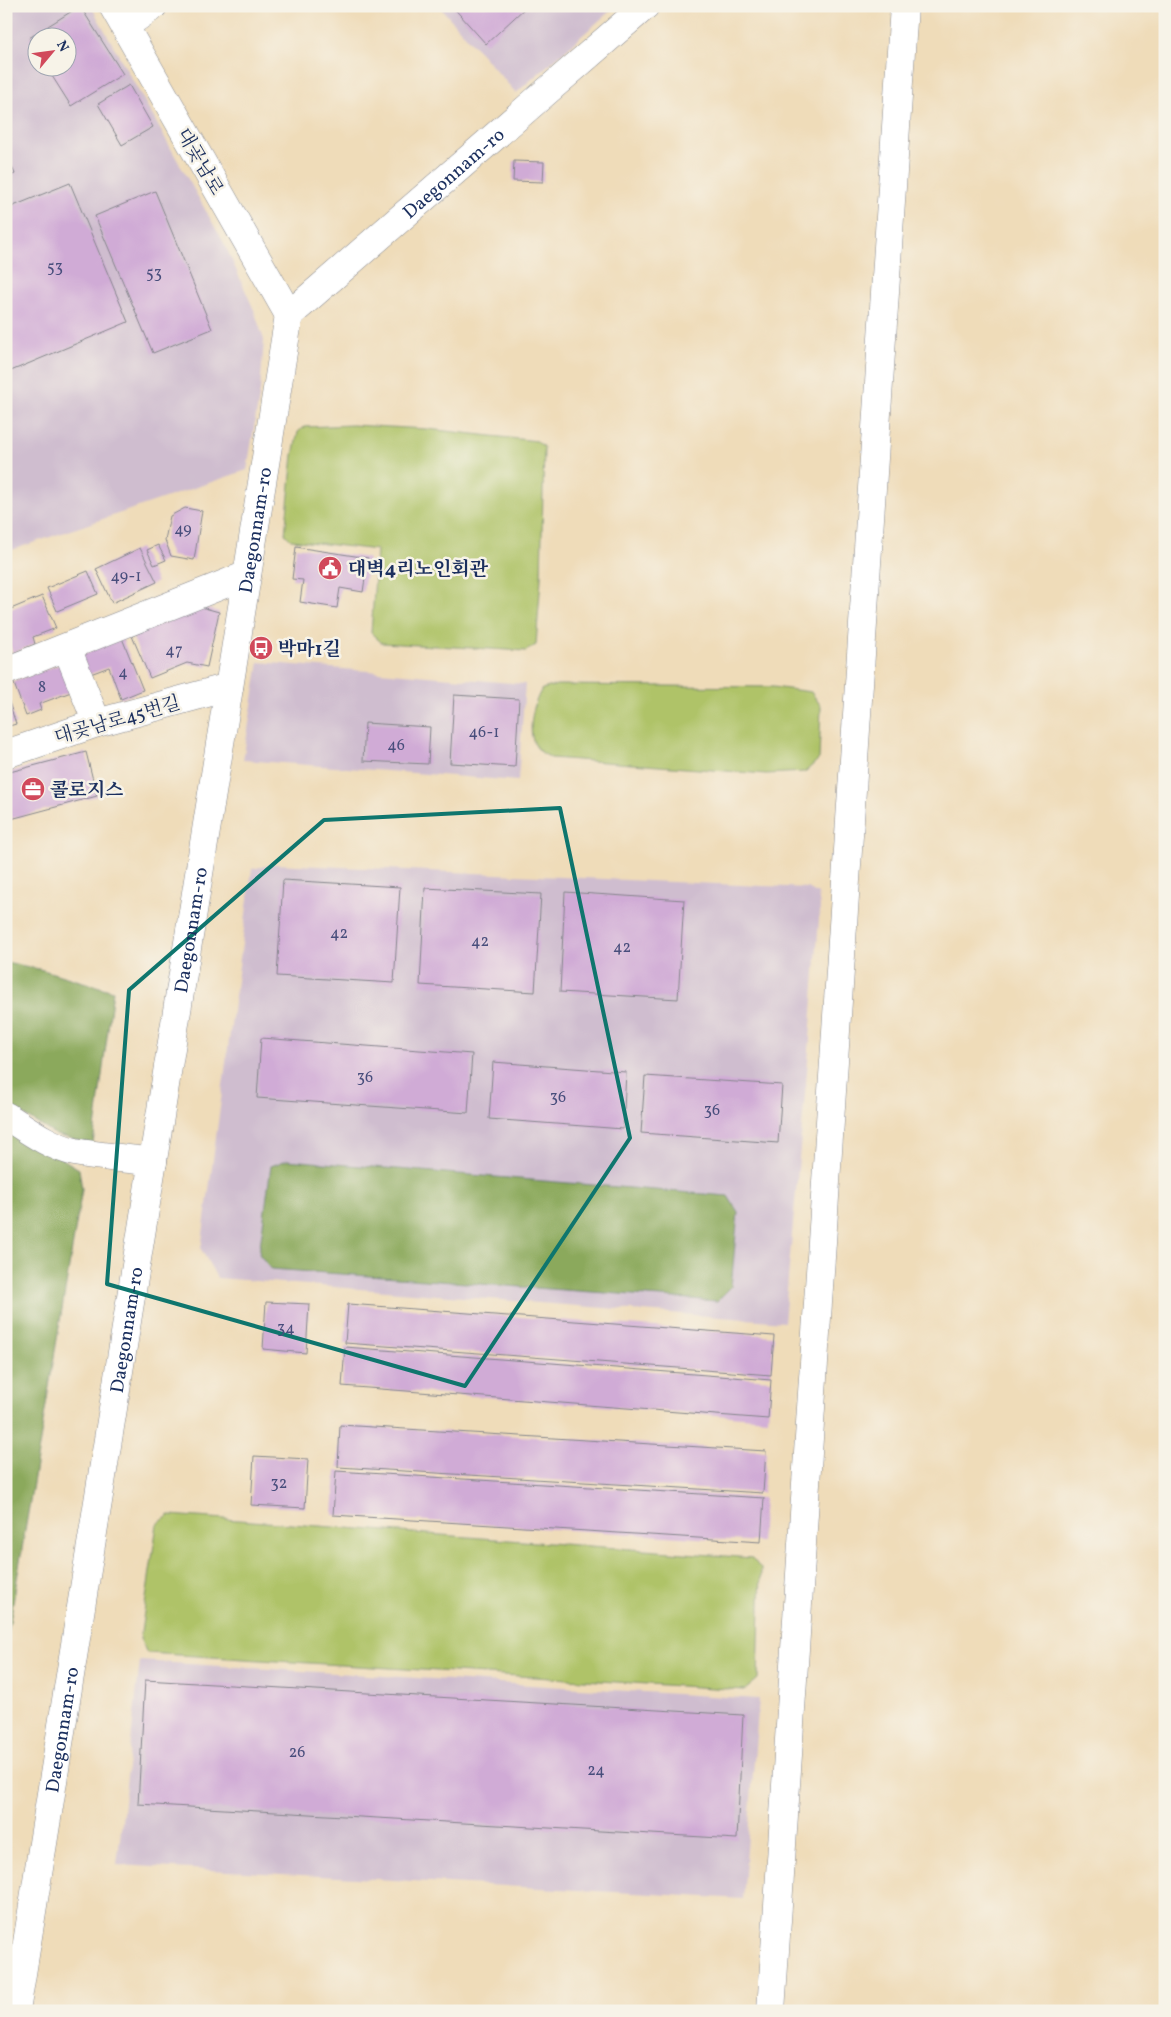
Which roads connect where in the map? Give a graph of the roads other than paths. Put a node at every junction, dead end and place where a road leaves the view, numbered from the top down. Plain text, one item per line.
1 (154, 6) edge
2 (644, 6) edge
3 (904, 6) edge
4 (119, 16) edge
5 (289, 315) junction
6 (247, 575) junction
7 (68, 648) junction
8 (6, 671) edge
9 (229, 687) junction
10 (96, 723) junction
11 (6, 754) edge
12 (6, 1116) edge
13 (153, 1162) junction
14 (16, 2011) edge
15 (771, 2011) edge

1 - 4 street
2 - 5 street, Daegonnam-ro
3 - 15 street
4 - 5 street, 대곶남로
5 - 6 street, Daegonnam-ro
6 - 7 street
6 - 9 street, Daegonnam-ro
7 - 8 street
7 - 10 street
9 - 10 street, 대곶남로45번길
9 - 13 street, Daegonnam-ro
10 - 11 street, 대곶남로45번길
12 - 13 street
13 - 14 street, Daegonnam-ro

